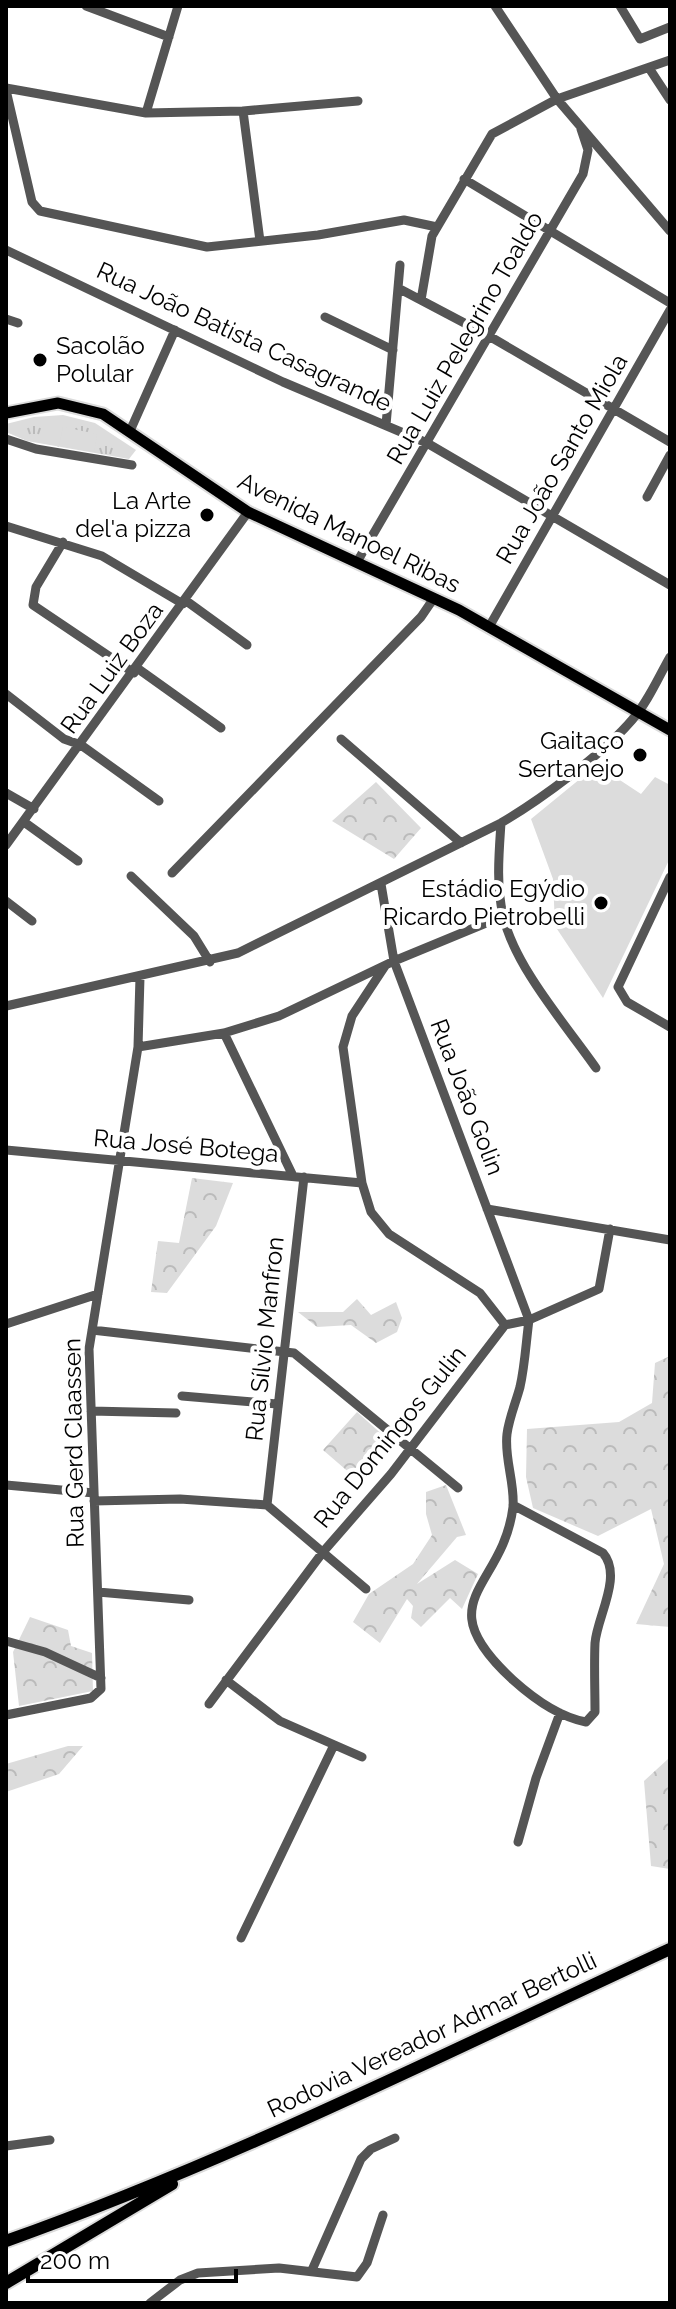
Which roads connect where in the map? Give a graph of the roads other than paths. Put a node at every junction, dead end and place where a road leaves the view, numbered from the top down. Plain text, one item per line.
1 (86, 6) edge
2 (178, 6) edge
3 (495, 6) edge
4 (620, 6) edge
5 (670, 27) edge
6 (169, 37) junction
7 (670, 60) edge
8 (649, 68) junction
9 (6, 89) edge
10 (557, 99) junction
11 (670, 100) edge
12 (358, 101) dead end
13 (243, 111) junction
14 (146, 113) junction
15 (581, 129) junction
16 (464, 179) junction
17 (437, 227) junction
18 (550, 231) junction
19 (670, 231) edge
20 (260, 241) junction
21 (6, 250) edge
22 (400, 265) dead end
23 (398, 288) junction
24 (421, 300) junction
25 (670, 303) edge
26 (670, 310) edge
27 (325, 317) dead end
28 (6, 319) edge
29 (18, 323) dead end
30 (175, 330) junction
31 (489, 336) junction
32 (393, 350) junction
33 (613, 409) junction
34 (6, 413) edge
35 (386, 425) junction
36 (130, 431) junction
37 (6, 439) edge
38 (670, 442) edge
39 (427, 443) junction
40 (670, 455) edge
41 (132, 465) dead end
42 (647, 497) dead end
43 (248, 512) junction
44 (552, 516) junction
45 (6, 526) edge
46 (63, 542) junction
47 (357, 562) junction
48 (670, 585) edge
49 (434, 598) junction
50 (184, 602) junction
51 (489, 627) junction
52 (247, 645) dead end
53 (670, 657) edge
54 (136, 671) junction
55 (6, 694) edge
56 (638, 712) junction
57 (221, 728) dead end
58 (670, 730) edge
59 (341, 739) dead end
60 (81, 745) junction
61 (6, 793) edge
62 (159, 801) dead end
63 (34, 809) junction
64 (24, 822) junction
65 (501, 823) junction
66 (461, 843) junction
67 (6, 845) edge
68 (78, 861) dead end
69 (172, 873) dead end
70 (131, 876) dead end
71 (670, 877) edge
72 (381, 884) junction
73 (6, 901) edge
74 (503, 916) junction
75 (32, 921) dead end
76 (210, 962) junction
77 (390, 963) junction
78 (140, 977) junction
79 (6, 1006) edge
80 (670, 1027) edge
81 (224, 1033) junction
82 (138, 1047) junction
83 (596, 1068) dead end
84 (6, 1150) edge
85 (119, 1160) junction
86 (298, 1177) junction
87 (362, 1183) junction
88 (487, 1209) junction
89 (610, 1229) junction
90 (670, 1240) edge
91 (98, 1294) junction
92 (529, 1320) junction
93 (6, 1324) edge
94 (505, 1325) junction
95 (92, 1330) junction
96 (283, 1350) junction
97 (182, 1396) dead end
98 (277, 1404) junction
99 (91, 1411) junction
100 (176, 1413) dead end
101 (409, 1448) junction
102 (6, 1485) edge
103 (458, 1488) dead end
104 (94, 1497) junction
105 (267, 1505) junction
106 (513, 1505) junction
107 (323, 1552) junction
108 (366, 1589) dead end
109 (98, 1592) junction
110 (189, 1600) dead end
111 (6, 1641) edge
112 (101, 1678) junction
113 (226, 1680) junction
114 (209, 1704) dead end
115 (560, 1713) junction
116 (6, 1715) edge
117 (334, 1745) junction
118 (362, 1757) dead end
119 (518, 1842) dead end
120 (241, 1938) dead end
121 (670, 1949) edge
122 (395, 2138) dead end
123 (50, 2140) dead end
124 (6, 2146) edge
125 (212, 2160) junction
126 (383, 2215) dead end
127 (6, 2241) edge
128 (312, 2270) junction
129 (6, 2283) edge
130 (150, 2303) edge

1 - 6 street
2 - 6 street
3 - 10 street
4 - 5 street
6 - 14 street
7 - 8 street
8 - 10 street
8 - 11 street
9 - 14 street
9 - 20 street
10 - 15 street
10 - 16 street
12 - 13 street
13 - 14 street
13 - 20 street
15 - 18 street, Rua Luiz Pelegrino Toaldo
15 - 19 street
16 - 17 street
16 - 18 street
17 - 20 street
17 - 24 street
18 - 25 street
18 - 31 street, Rua Luiz Pelegrino Toaldo
21 - 30 street, Rua João Batista Casagrande
22 - 23 street
23 - 24 street
23 - 32 street
24 - 31 street
26 - 33 street, Rua João Santo Miola
27 - 32 street
28 - 29 street
30 - 35 street, Rua João Batista Casagrande
30 - 36 street
31 - 33 street
31 - 39 street, Rua Luiz Pelegrino Toaldo
32 - 35 street
33 - 38 street
33 - 44 street, Rua João Santo Miola
34 - 36 main road, Avenida Manoel Ribas
35 - 39 street, Rua João Batista Casagrande
36 - 43 main road, Avenida Manoel Ribas
37 - 41 street
39 - 44 street, Rua João Batista Casagrande
39 - 47 street, Rua Luiz Pelegrino Toaldo
40 - 42 street
43 - 47 main road, Avenida Manoel Ribas
43 - 50 street, Rua Luiz Boza
44 - 48 street, Rua João Batista Casagrande
44 - 51 street, Rua João Santo Miola
45 - 46 street
46 - 50 street
46 - 54 street
47 - 49 main road, Avenida Manoel Ribas
49 - 51 main road, Avenida Manoel Ribas
49 - 69 street
50 - 52 street
50 - 54 street, Rua Luiz Boza
51 - 56 main road, Avenida Manoel Ribas
53 - 56 street
54 - 57 street
54 - 60 street, Rua Luiz Boza
55 - 60 street
56 - 58 main road, Avenida Manoel Ribas
56 - 65 street
59 - 66 street
60 - 62 street
60 - 63 street, Rua Luiz Boza
61 - 63 street
63 - 64 street, Rua Luiz Boza
64 - 67 street, Rua Luiz Boza
64 - 68 street
65 - 66 street
65 - 74 street
66 - 72 street
70 - 76 street
71 - 80 street
72 - 76 street
72 - 77 street, Rua João Golin
73 - 75 street
74 - 77 street
74 - 83 street
76 - 78 street
77 - 81 street
77 - 87 street
77 - 88 street, Rua João Golin
78 - 79 street
78 - 82 street, Rua Gerd Claassen
81 - 82 street
81 - 86 street
82 - 85 street, Rua Gerd Claassen
84 - 85 street, Rua José Botega
85 - 86 street, Rua José Botega
85 - 91 street, Rua Gerd Claassen
86 - 87 street, Rua José Botega
86 - 96 street, Rua Sílvio Manfron
87 - 94 street
88 - 89 street
88 - 92 street, Rua João Golin
89 - 90 street
89 - 92 street
91 - 93 street
91 - 95 street, Rua Gerd Claassen
92 - 94 street
92 - 106 street
94 - 101 street, Rua Domingos Gulin
95 - 96 street
95 - 99 street, Rua Gerd Claassen
96 - 98 street, Rua Sílvio Manfron
96 - 101 street
97 - 98 street
98 - 105 street, Rua Sílvio Manfron
99 - 100 street
99 - 104 street, Rua Gerd Claassen
101 - 103 street
101 - 107 street, Rua Domingos Gulin
102 - 104 street
104 - 105 street
104 - 109 street, Rua Gerd Claassen
105 - 107 street
106 - 115 street
106 - 115 street
107 - 108 street
107 - 113 street, Rua Domingos Gulin
109 - 110 street
109 - 112 street, Rua Gerd Claassen
111 - 112 street
112 - 116 street
113 - 114 street, Rua Domingos Gulin
113 - 117 street
115 - 119 street
117 - 118 street
117 - 120 street
121 - 125 highway, Rodovia Vereador Admar Bertolli
122 - 128 street
123 - 124 street
125 - 127 highway, Rodovia Vereador Admar Bertolli
125 - 129 highway, Rodovia Vereador Admar Bertolli
126 - 128 street
128 - 130 street

